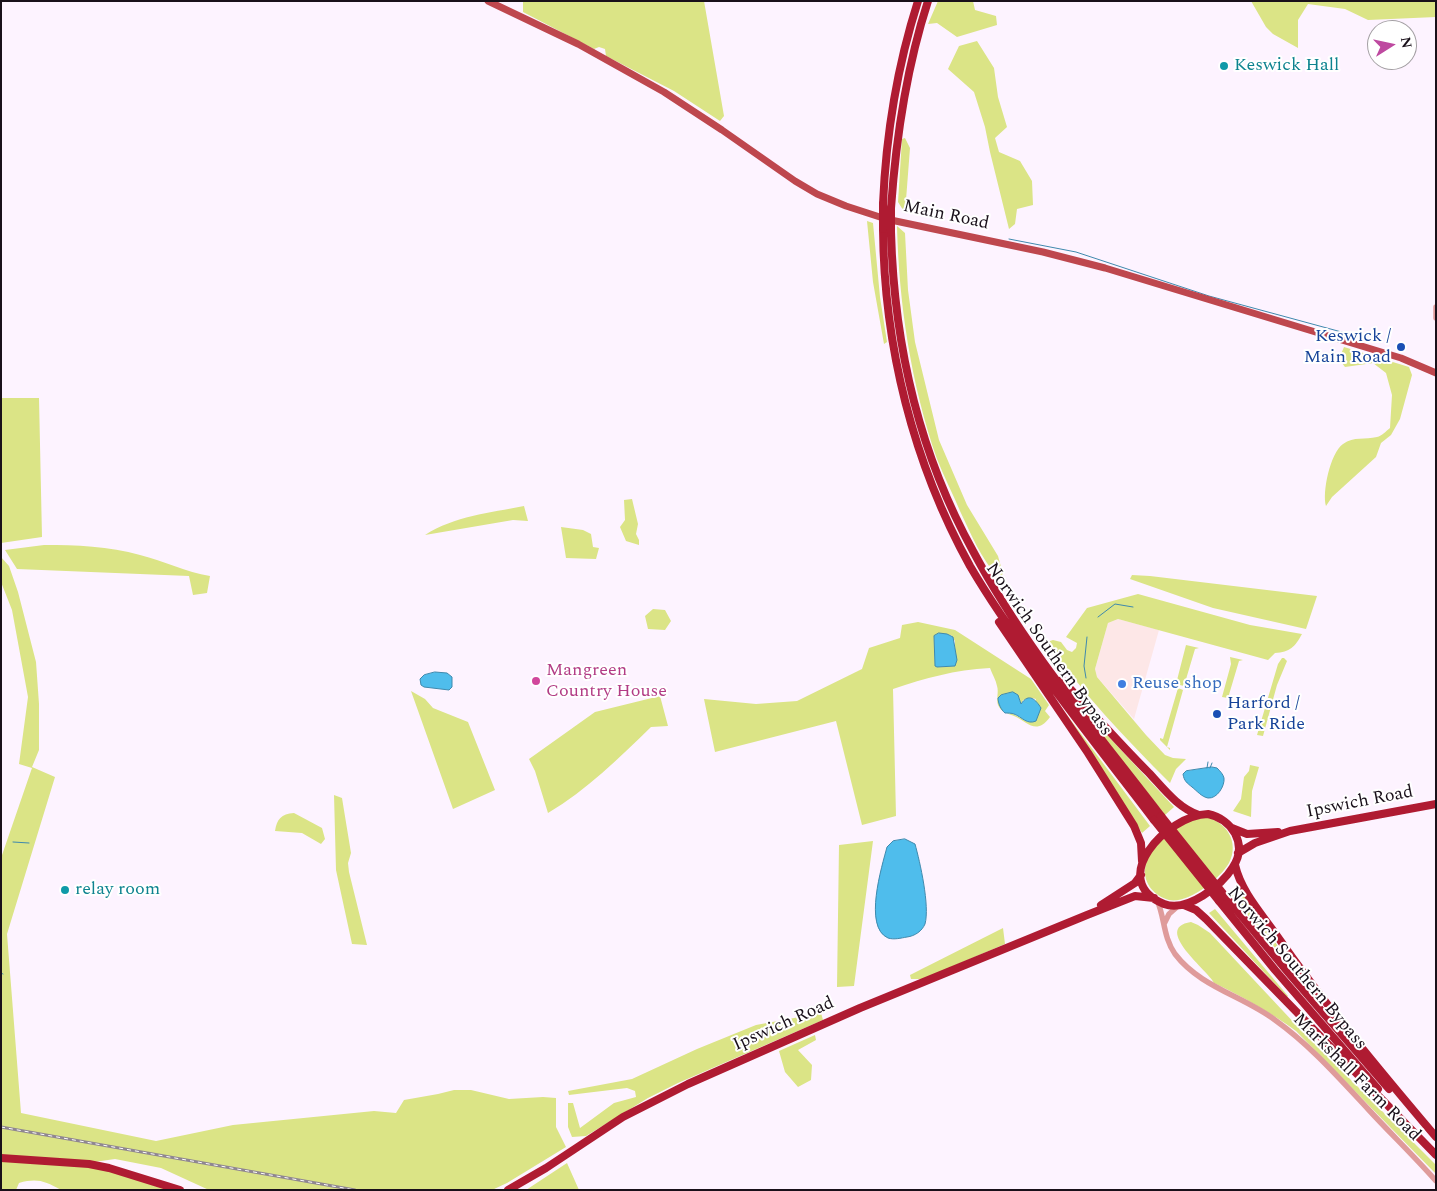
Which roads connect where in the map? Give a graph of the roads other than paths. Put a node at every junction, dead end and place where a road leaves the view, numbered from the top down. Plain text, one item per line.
1 (488, 1) edge
2 (918, 1) edge
3 (928, 1) edge
4 (1436, 307) edge
5 (1436, 318) edge
6 (1436, 373) edge
7 (944, 512) junction
8 (987, 577) junction
9 (1436, 804) edge
10 (1199, 814) junction
11 (1158, 818) junction
12 (1232, 828) junction
13 (1290, 832) junction
14 (1238, 853) junction
15 (1142, 861) junction
16 (1235, 865) junction
17 (1141, 874) junction
18 (1222, 898) junction
19 (1156, 899) junction
20 (1182, 905) junction
21 (1086, 914) junction
22 (1164, 927) junction
23 (1436, 1137) edge
24 (1436, 1142) edge
25 (1436, 1155) edge
26 (1, 1158) edge
27 (1436, 1181) edge
28 (180, 1190) edge
29 (508, 1190) edge

1 - 6 main road, Main Road
2 - 7 highway, Norwich Southern Bypass, bridge
3 - 8 highway, Norwich Southern Bypass, bridge
4 - 5 street
7 - 11 highway, Norwich Southern Bypass
7 - 15 highway
8 - 10 highway
8 - 11 highway, Norwich Southern Bypass
9 - 13 highway, Ipswich Road
10 - 12 highway
10 - 15 highway
11 - 18 highway, Norwich Southern Bypass, bridge
12 - 13 highway, Ipswich Road
12 - 14 highway
13 - 14 highway, Ipswich Road
14 - 16 highway
15 - 17 highway
16 - 20 highway
16 - 23 highway
17 - 19 highway
17 - 21 highway, Ipswich Road
18 - 24 highway, Norwich Southern Bypass
18 - 25 highway, Norwich Southern Bypass
19 - 20 highway
19 - 21 highway, Ipswich Road
19 - 22 street, Markshall Farm Road
20 - 22 street
20 - 25 highway
21 - 29 highway, Ipswich Road
22 - 27 street, Markshall Farm Road
26 - 28 highway

